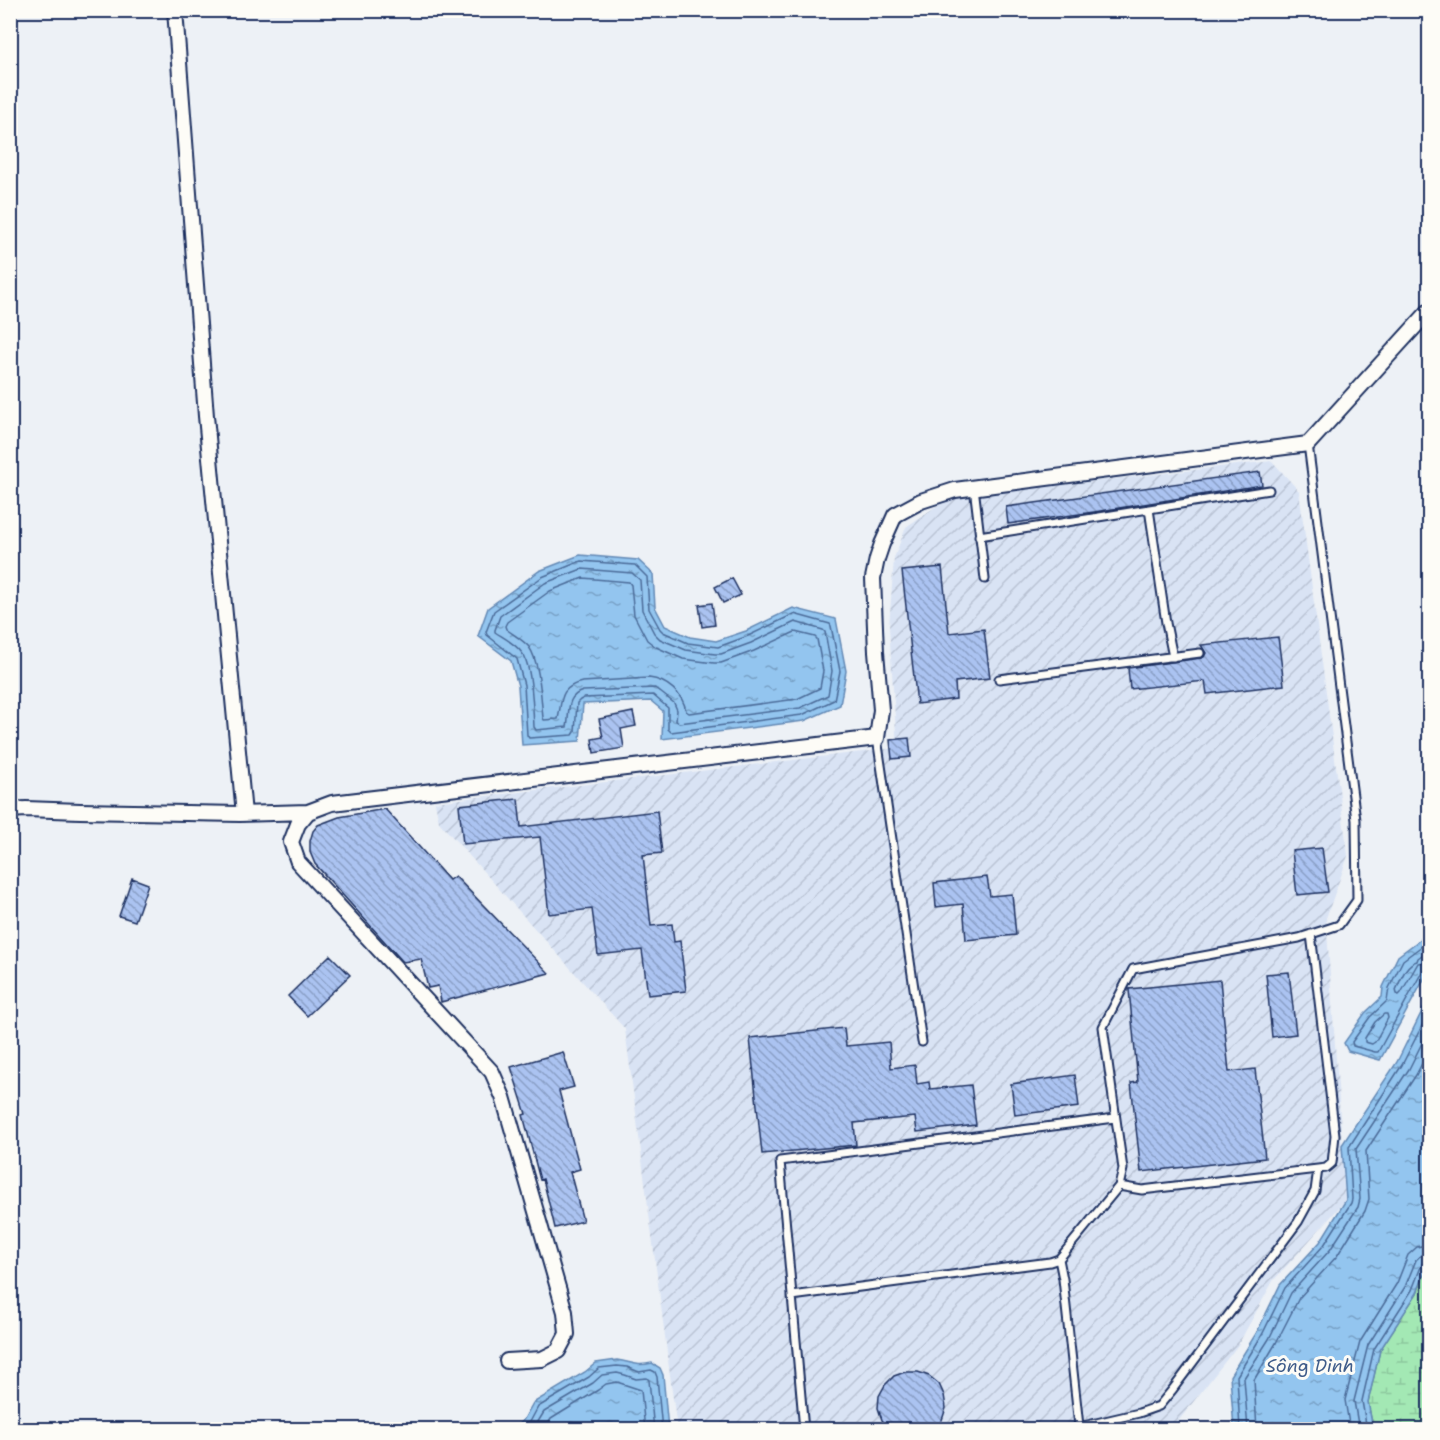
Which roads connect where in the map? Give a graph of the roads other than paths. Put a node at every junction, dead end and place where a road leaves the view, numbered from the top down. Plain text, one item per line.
1 (175, 10) edge
2 (1430, 310) edge
3 (1308, 444) junction
4 (974, 487) junction
5 (1269, 490) dead end
6 (1149, 508) junction
7 (980, 536) junction
8 (985, 579) dead end
9 (1200, 653) dead end
10 (1173, 657) junction
11 (999, 679) dead end
12 (877, 738) junction
13 (10, 810) edge
14 (308, 812) junction
15 (244, 814) junction
16 (1311, 934) junction
17 (922, 1042) dead end
18 (1116, 1118) junction
19 (1318, 1169) junction
20 (1119, 1186) junction
21 (1059, 1259) junction
22 (792, 1296) junction
23 (507, 1361) dead end
24 (1079, 1426) junction
25 (804, 1430) edge
26 (1066, 1430) edge

1 - 15 street
2 - 3 street
3 - 4 street
3 - 16 lane
4 - 7 lane
4 - 12 street
5 - 6 lane
6 - 7 lane
6 - 10 lane
7 - 8 lane
9 - 10 lane
10 - 11 lane
12 - 14 street
12 - 17 lane
13 - 15 street
14 - 15 street
14 - 23 street
16 - 18 lane
16 - 19 lane
18 - 20 lane
18 - 22 lane
19 - 20 lane
19 - 24 lane
20 - 21 lane
21 - 22 lane
21 - 24 lane
22 - 25 lane
24 - 26 lane

